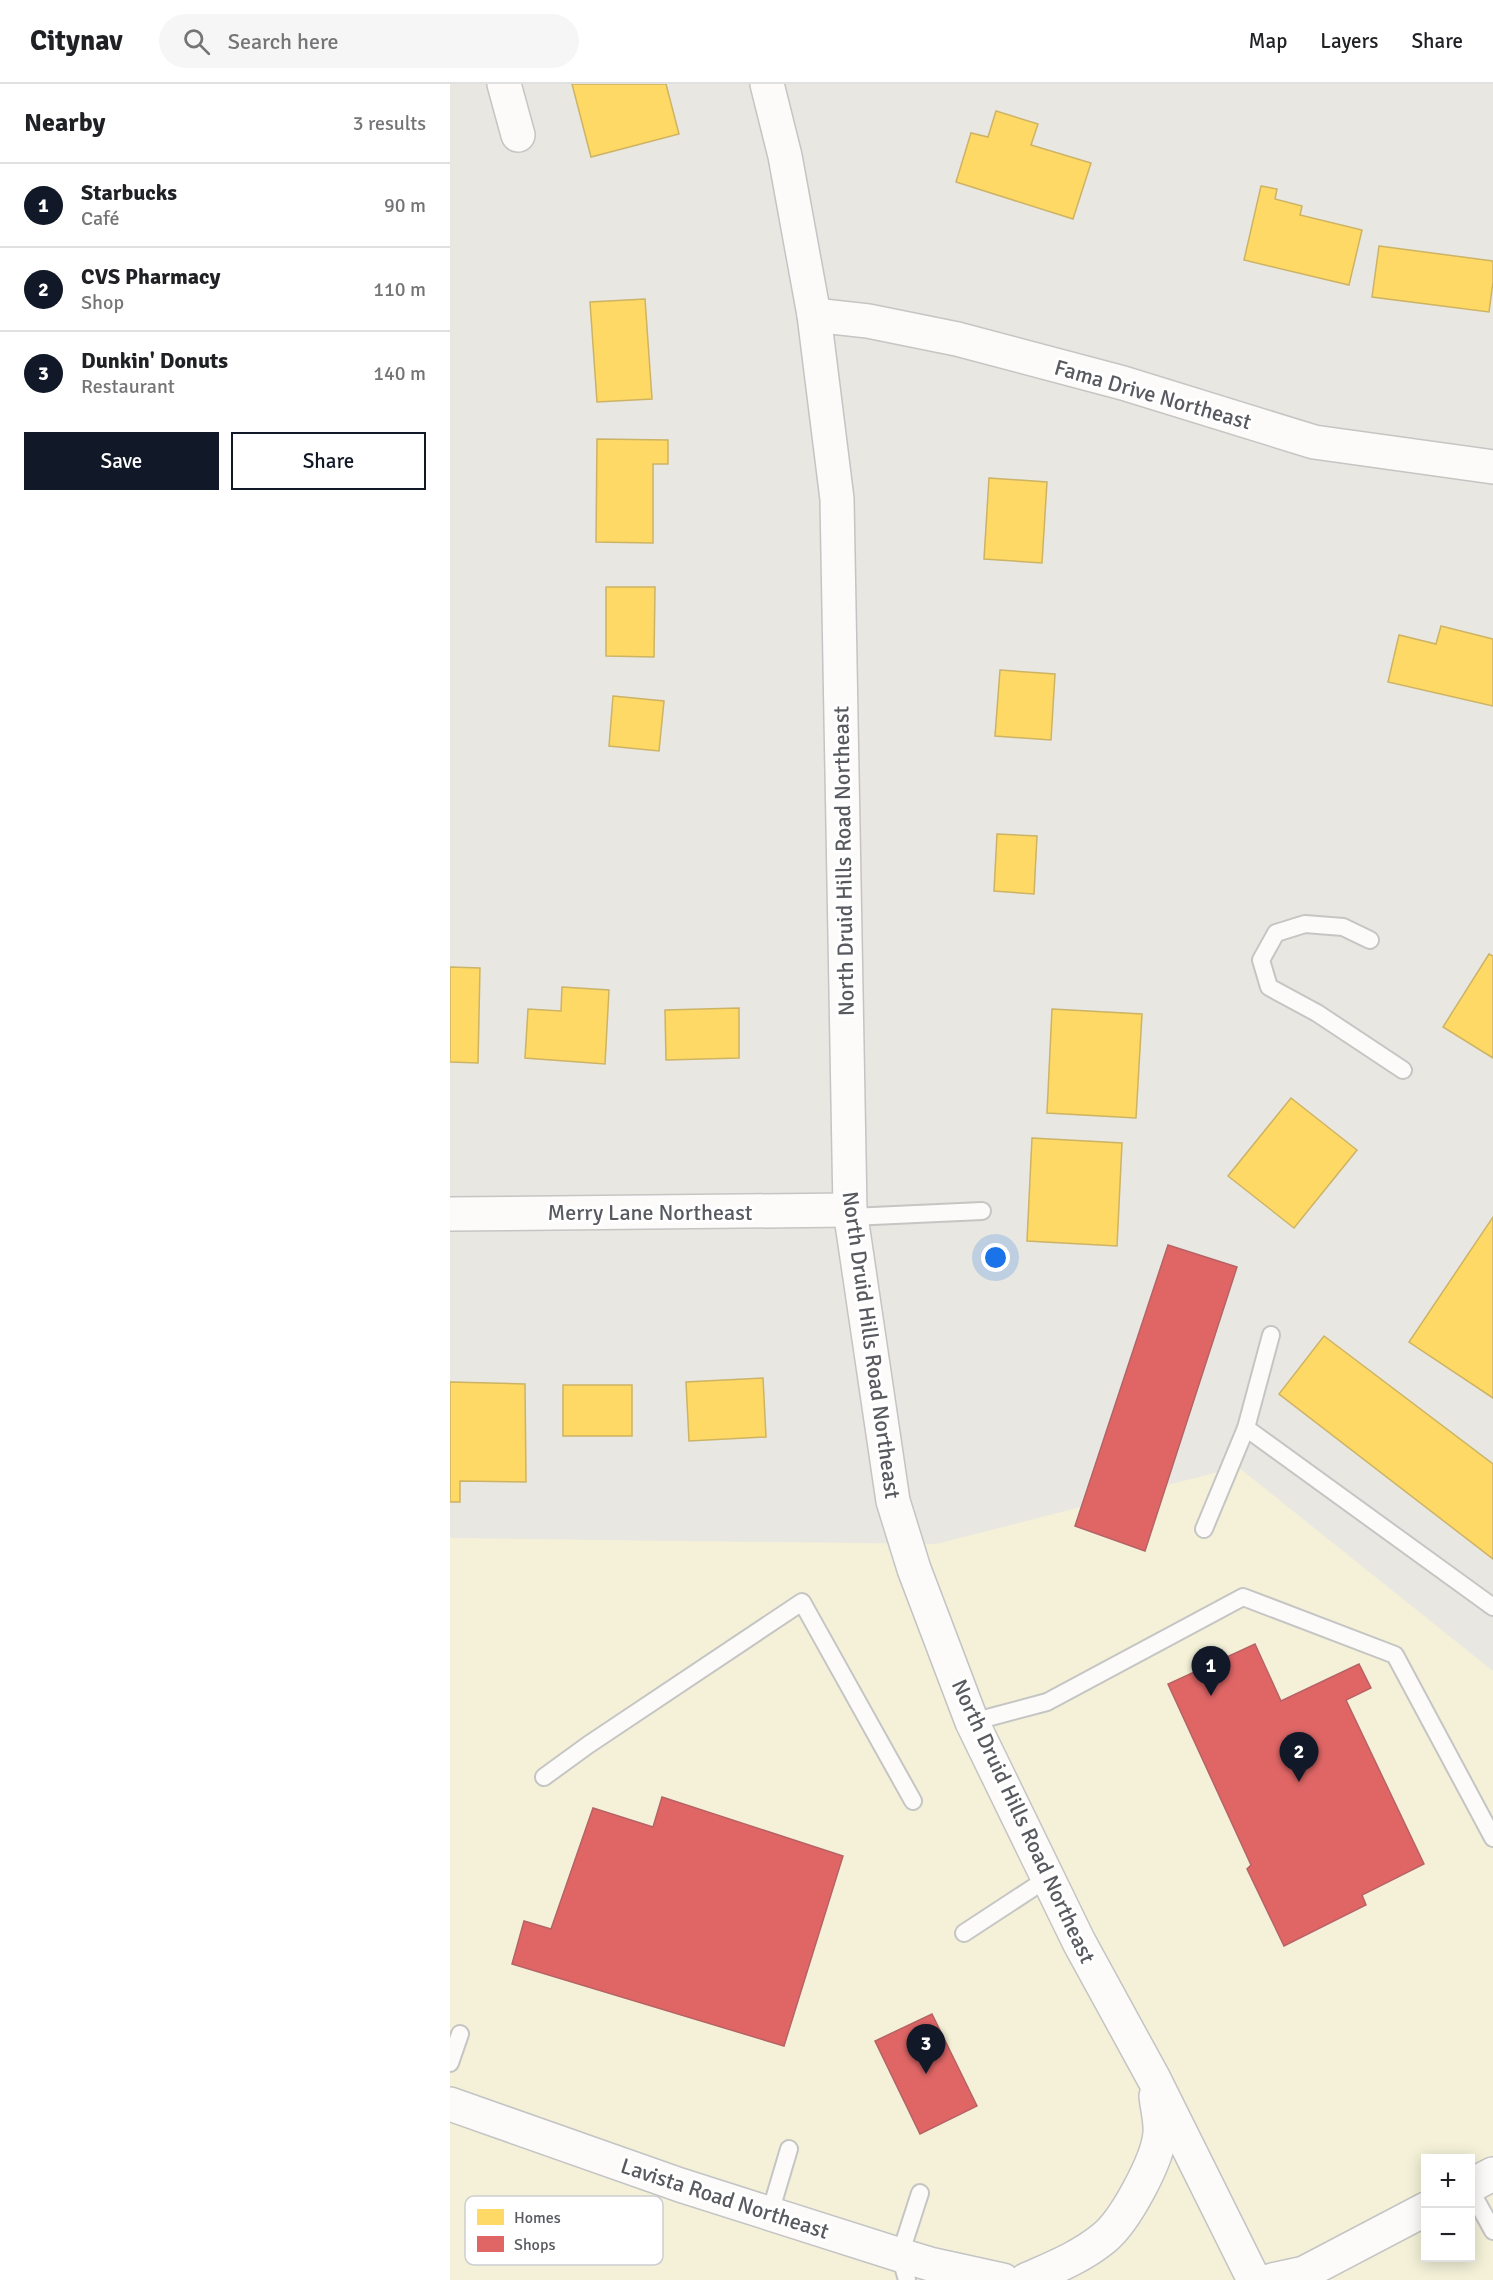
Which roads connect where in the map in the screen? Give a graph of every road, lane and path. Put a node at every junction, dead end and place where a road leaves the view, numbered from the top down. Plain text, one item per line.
1 (504, 84) edge
2 (768, 84) edge
3 (518, 135) dead end
4 (814, 315) junction
5 (1493, 467) edge
6 (1370, 940) dead end
7 (1403, 1070) dead end
8 (982, 1211) dead end
9 (850, 1213) junction
10 (450, 1214) edge
11 (1271, 1335) dead end
12 (1246, 1428) junction
13 (1204, 1529) dead end
14 (1493, 1607) edge
15 (972, 1722) junction
16 (544, 1777) dead end
17 (913, 1801) dead end
18 (1493, 1838) edge
19 (1048, 1878) junction
20 (964, 1933) dead end
21 (460, 2034) dead end
22 (450, 2063) edge
23 (1154, 2079) junction
24 (450, 2104) edge
25 (789, 2149) dead end
26 (1493, 2174) edge
27 (1475, 2185) edge
28 (920, 2193) dead end
29 (1475, 2197) edge
30 (1421, 2211) edge
31 (770, 2213) junction
32 (1493, 2231) edge
33 (912, 2266) edge
34 (963, 2280) edge
35 (1003, 2280) edge
36 (1026, 2280) edge
37 (1254, 2280) edge
38 (1272, 2280) edge

1 - 3 main road
2 - 4 main road, North Druid Hills Road Northeast
4 - 5 main road, Fama Drive Northeast
4 - 9 main road, North Druid Hills Road Northeast
6 - 7 lane
8 - 9 lane
9 - 10 main road, Merry Lane Northeast
9 - 15 main road, North Druid Hills Road Northeast
11 - 12 lane
12 - 13 lane
12 - 14 lane
15 - 18 lane
15 - 19 main road, North Druid Hills Road Northeast
16 - 17 lane
19 - 20 lane
19 - 23 main road, North Druid Hills Road Northeast
21 - 22 lane
23 - 36 main road
23 - 37 main road, North Druid Hills Road Northeast
24 - 31 main road, Lavista Road Northeast
25 - 31 lane
26 - 27 main road
28 - 33 lane
29 - 32 lane
30 - 38 main road
31 - 33 main road, Lavista Road Northeast
33 - 34 main road
33 - 35 main road, Lavista Road Northeast

